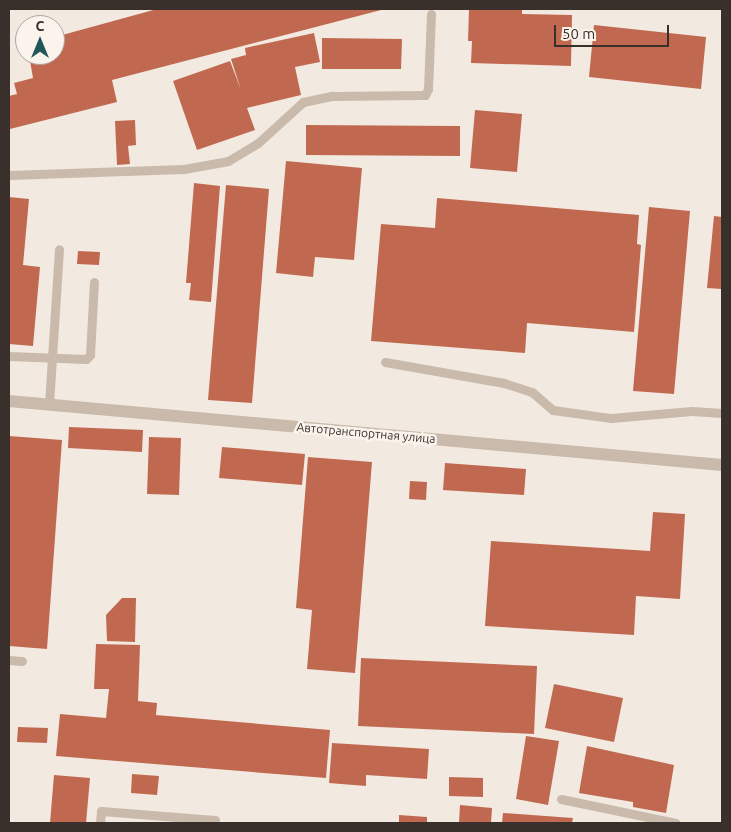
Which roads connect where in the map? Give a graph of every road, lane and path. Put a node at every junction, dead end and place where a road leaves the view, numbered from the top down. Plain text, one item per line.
1 (431, 14) dead end
2 (9, 174) edge
3 (59, 249) dead end
4 (94, 282) dead end
5 (9, 356) edge
6 (52, 359) junction
7 (385, 362) dead end
8 (9, 401) edge
9 (49, 404) junction
10 (722, 413) edge
11 (722, 465) edge
12 (9, 660) edge
13 (22, 661) dead end
14 (560, 799) dead end
15 (100, 823) edge
16 (214, 823) edge
17 (676, 823) edge

1 - 2 lane
3 - 6 lane
4 - 6 lane
5 - 6 lane
6 - 9 lane
7 - 10 lane
8 - 9 street, Автотранспортная улица
9 - 11 street, Автотранспортная улица
12 - 13 lane
14 - 17 lane
15 - 16 lane

